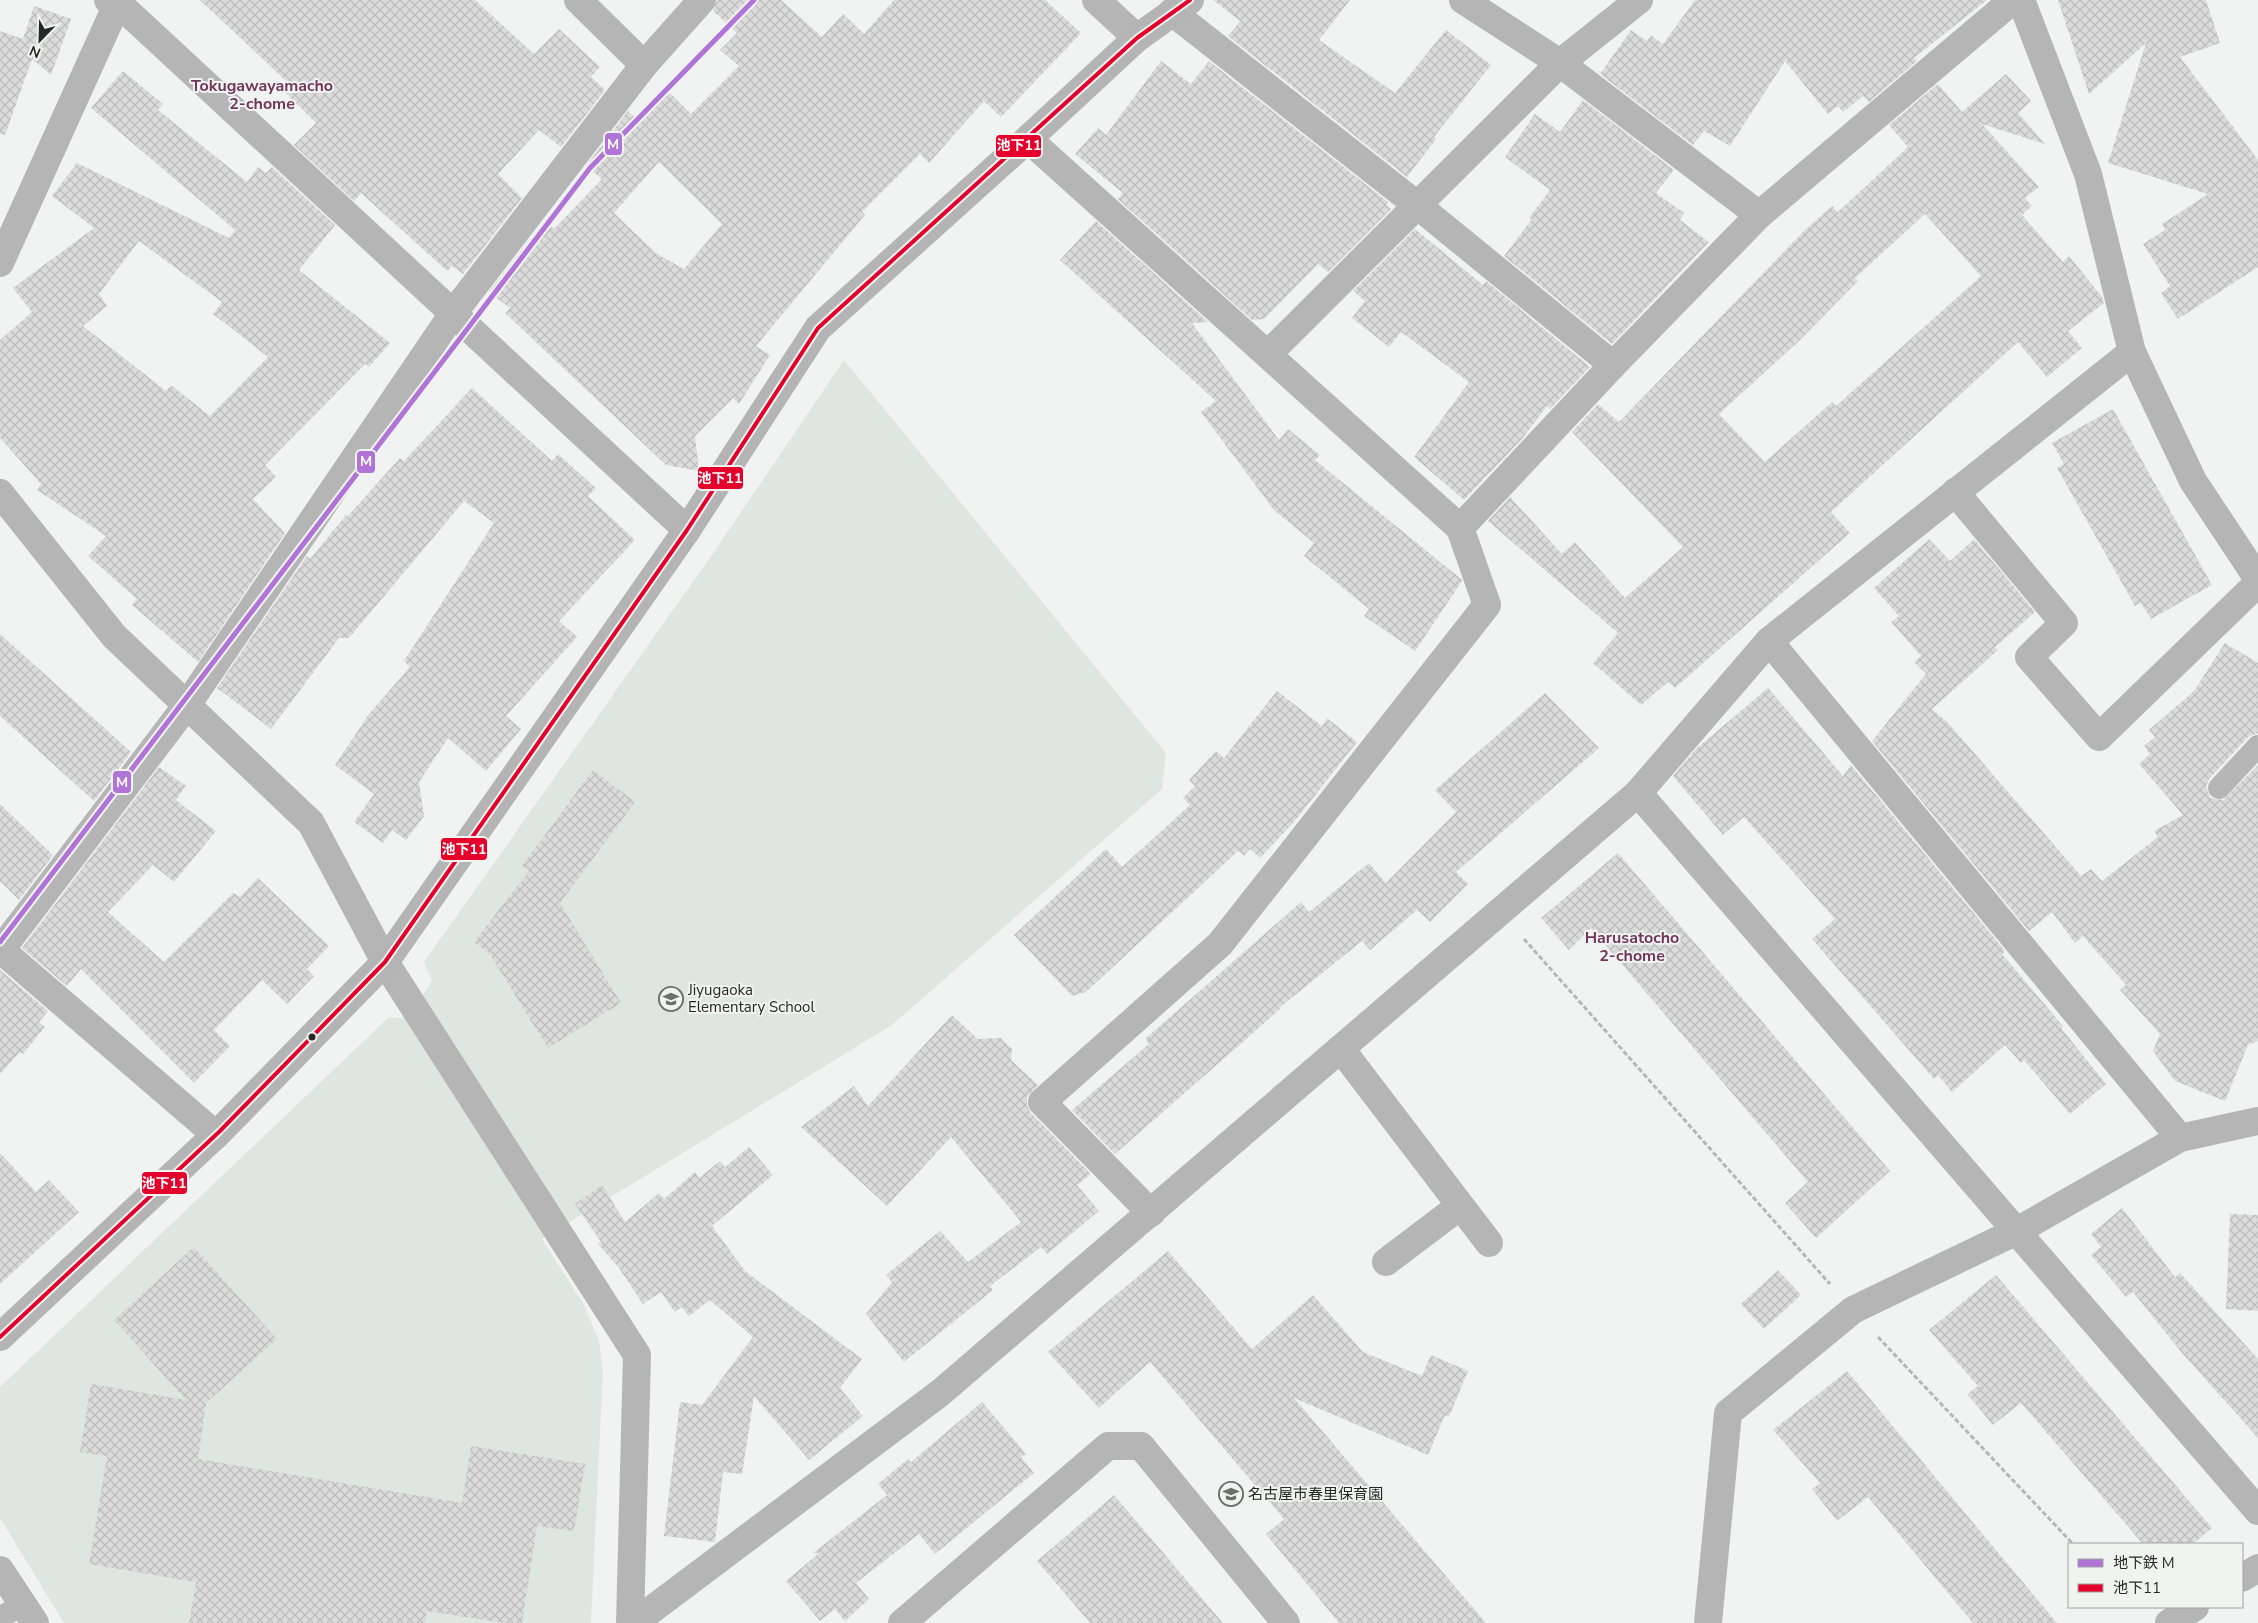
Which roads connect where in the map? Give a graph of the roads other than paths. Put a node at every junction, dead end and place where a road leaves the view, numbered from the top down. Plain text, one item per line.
1 (578, 0) edge
2 (702, 0) edge
3 (1096, 0) edge
4 (1463, 0) edge
5 (1639, 0) edge
6 (2013, 0) edge
7 (2020, 0) edge
8 (115, 1) edge
9 (1181, 6) edge
10 (1136, 38) junction
11 (1560, 64) junction
12 (644, 65) junction
13 (1028, 139) junction
14 (1417, 205) junction
15 (1759, 215) junction
16 (0, 263) edge
17 (454, 312) junction
18 (2132, 352) junction
19 (1268, 354) junction
20 (1613, 364) junction
21 (1955, 492) junction
22 (0, 493) edge
23 (1460, 528) junction
24 (687, 530) junction
25 (2258, 579) edge
26 (2258, 583) edge
27 (1769, 641) junction
28 (188, 706) junction
29 (2258, 746) edge
30 (2219, 788) dead end
31 (1638, 793) junction
32 (1, 951) edge
33 (385, 962) junction
34 (1341, 1049) junction
35 (2258, 1121) edge
36 (216, 1135) junction
37 (2180, 1138) junction
38 (1460, 1206) junction
39 (1151, 1213) junction
40 (2018, 1231) junction
41 (1489, 1243) dead end
42 (1386, 1262) dead end
43 (0, 1337) edge
44 (2258, 1511) edge
45 (2258, 1568) edge
46 (0, 1570) edge
47 (2243, 1577) edge
48 (2193, 1608) edge
49 (29, 1613) edge
50 (0, 1618) edge
51 (630, 1623) edge
52 (634, 1623) edge
53 (902, 1623) edge
54 (1286, 1623) edge
55 (1708, 1623) edge
56 (2169, 1623) edge

1 - 12 street
2 - 12 street
3 - 10 street
4 - 11 street
5 - 11 street
6 - 15 street
7 - 18 street
8 - 16 street
8 - 17 street
9 - 10 street
9 - 14 street
10 - 13 street
11 - 14 street
11 - 15 street
12 - 17 street
13 - 19 street
13 - 24 street
14 - 19 street
14 - 20 street
15 - 20 street
17 - 24 street
17 - 28 street
18 - 21 street
18 - 25 street
19 - 23 street
20 - 23 street
21 - 26 street
21 - 27 street
22 - 28 street
23 - 39 street
24 - 33 street
27 - 31 street
27 - 37 street
28 - 32 street
28 - 33 street
29 - 30 lane
31 - 34 street
31 - 40 street
32 - 36 street
33 - 36 street
33 - 51 street
34 - 38 street
34 - 39 street
35 - 37 street
36 - 43 street
37 - 40 street
38 - 41 street
38 - 42 street
39 - 52 street
40 - 44 street
40 - 55 street
45 - 47 street
46 - 49 street
48 - 56 street
49 - 50 lane
53 - 54 street

